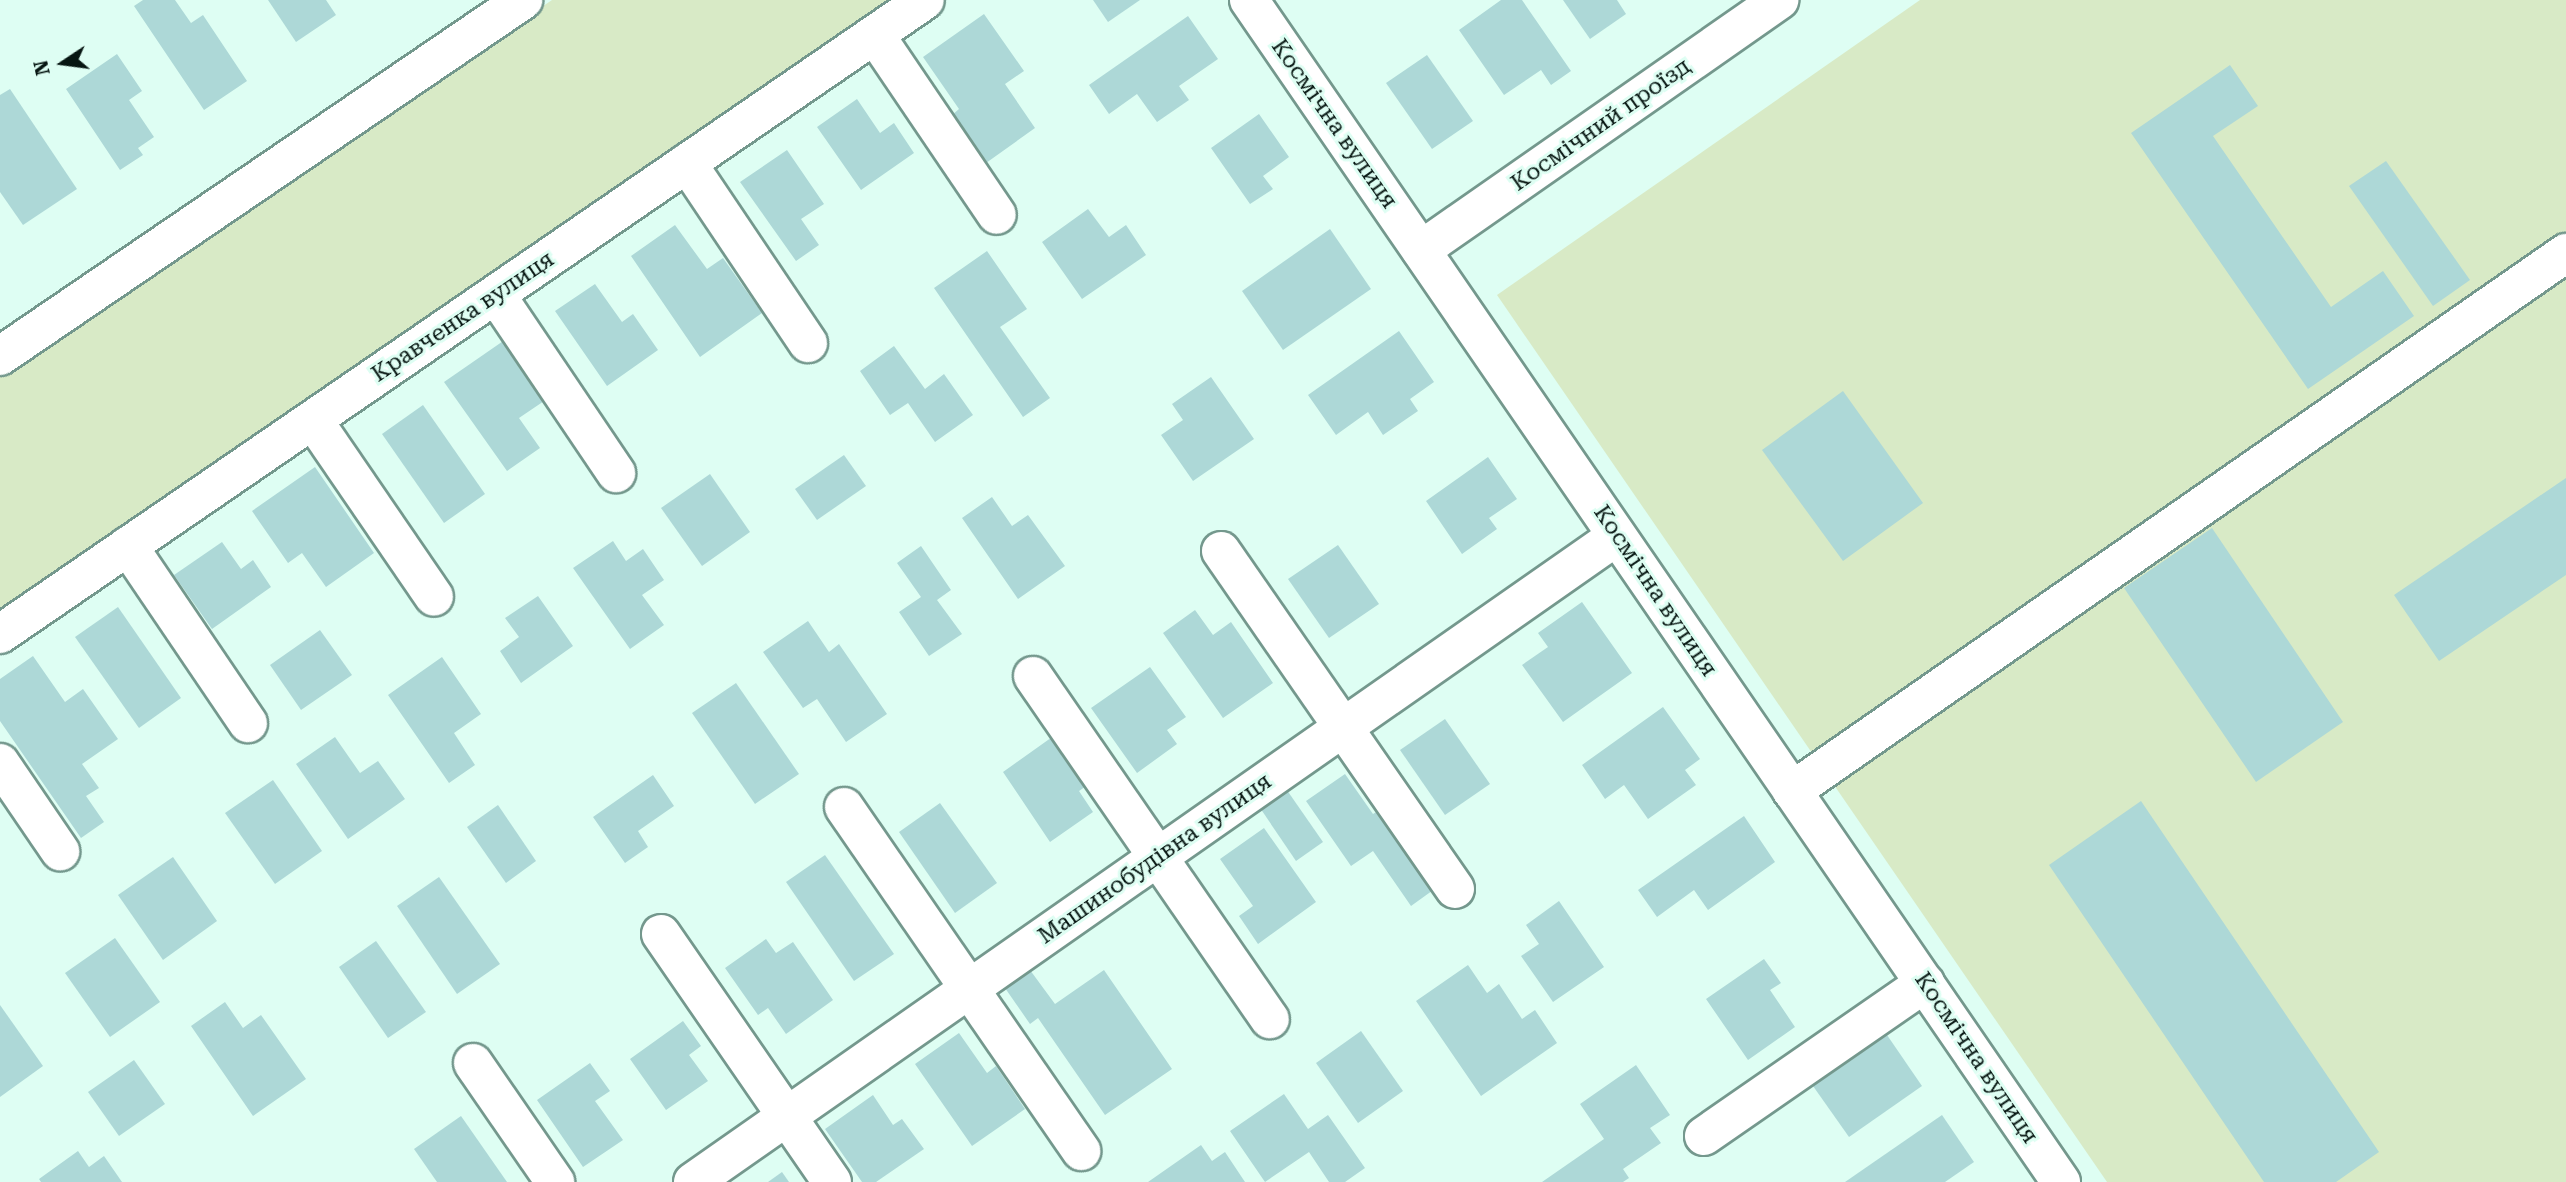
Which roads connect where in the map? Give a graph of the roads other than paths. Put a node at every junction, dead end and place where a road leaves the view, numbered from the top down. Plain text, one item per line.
1 (523, 0) edge
2 (925, 0) edge
3 (1249, 0) edge
4 (1780, 0) edge
5 (875, 35) junction
6 (687, 163) junction
7 (997, 215) dead end
8 (1421, 250) junction
9 (2566, 253) edge
10 (496, 295) junction
11 (808, 343) dead end
12 (0, 356) edge
13 (313, 419) junction
14 (616, 473) dead end
15 (1617, 536) junction
16 (128, 546) junction
17 (1221, 551) dead end
18 (434, 597) dead end
19 (0, 634) edge
20 (1033, 676) dead end
21 (248, 723) dead end
22 (1343, 727) junction
23 (0, 763) edge
24 (1792, 791) junction
25 (844, 807) dead end
26 (60, 850) dead end
27 (1158, 856) junction
28 (1455, 889) dead end
29 (661, 934) dead end
30 (1925, 983) junction
31 (969, 989) junction
32 (1270, 1018) dead end
33 (473, 1063) dead end
34 (787, 1116) junction
35 (1704, 1136) dead end
36 (1081, 1151) dead end
37 (2049, 1178) edge
38 (555, 1182) edge
39 (693, 1182) edge
40 (832, 1182) edge

1 - 12 street
2 - 5 street, Кравченка вулиця
3 - 8 street, Космічна вулиця
4 - 8 street, Космічний проїзд
5 - 6 street, Кравченка вулиця
5 - 7 street
6 - 10 street, Кравченка вулиця
6 - 11 street
8 - 15 street, Космічна вулиця
9 - 24 street
10 - 13 street, Кравченка вулиця
10 - 14 street
13 - 16 street, Кравченка вулиця
13 - 18 street
15 - 22 street, Машинобудівна вулиця
15 - 24 street, Космічна вулиця
16 - 19 street, Кравченка вулиця
16 - 21 street
17 - 22 street
20 - 27 street
22 - 27 street, Машинобудівна вулиця
22 - 28 street
23 - 26 street
24 - 30 street, Космічна вулиця
25 - 31 street
27 - 31 street, Машинобудівна вулиця
27 - 32 street
29 - 34 street
30 - 35 street
30 - 37 street, Космічна вулиця
31 - 34 street, Машинобудівна вулиця
31 - 36 street
33 - 38 street
34 - 39 street, Машинобудівна вулиця
34 - 40 street

